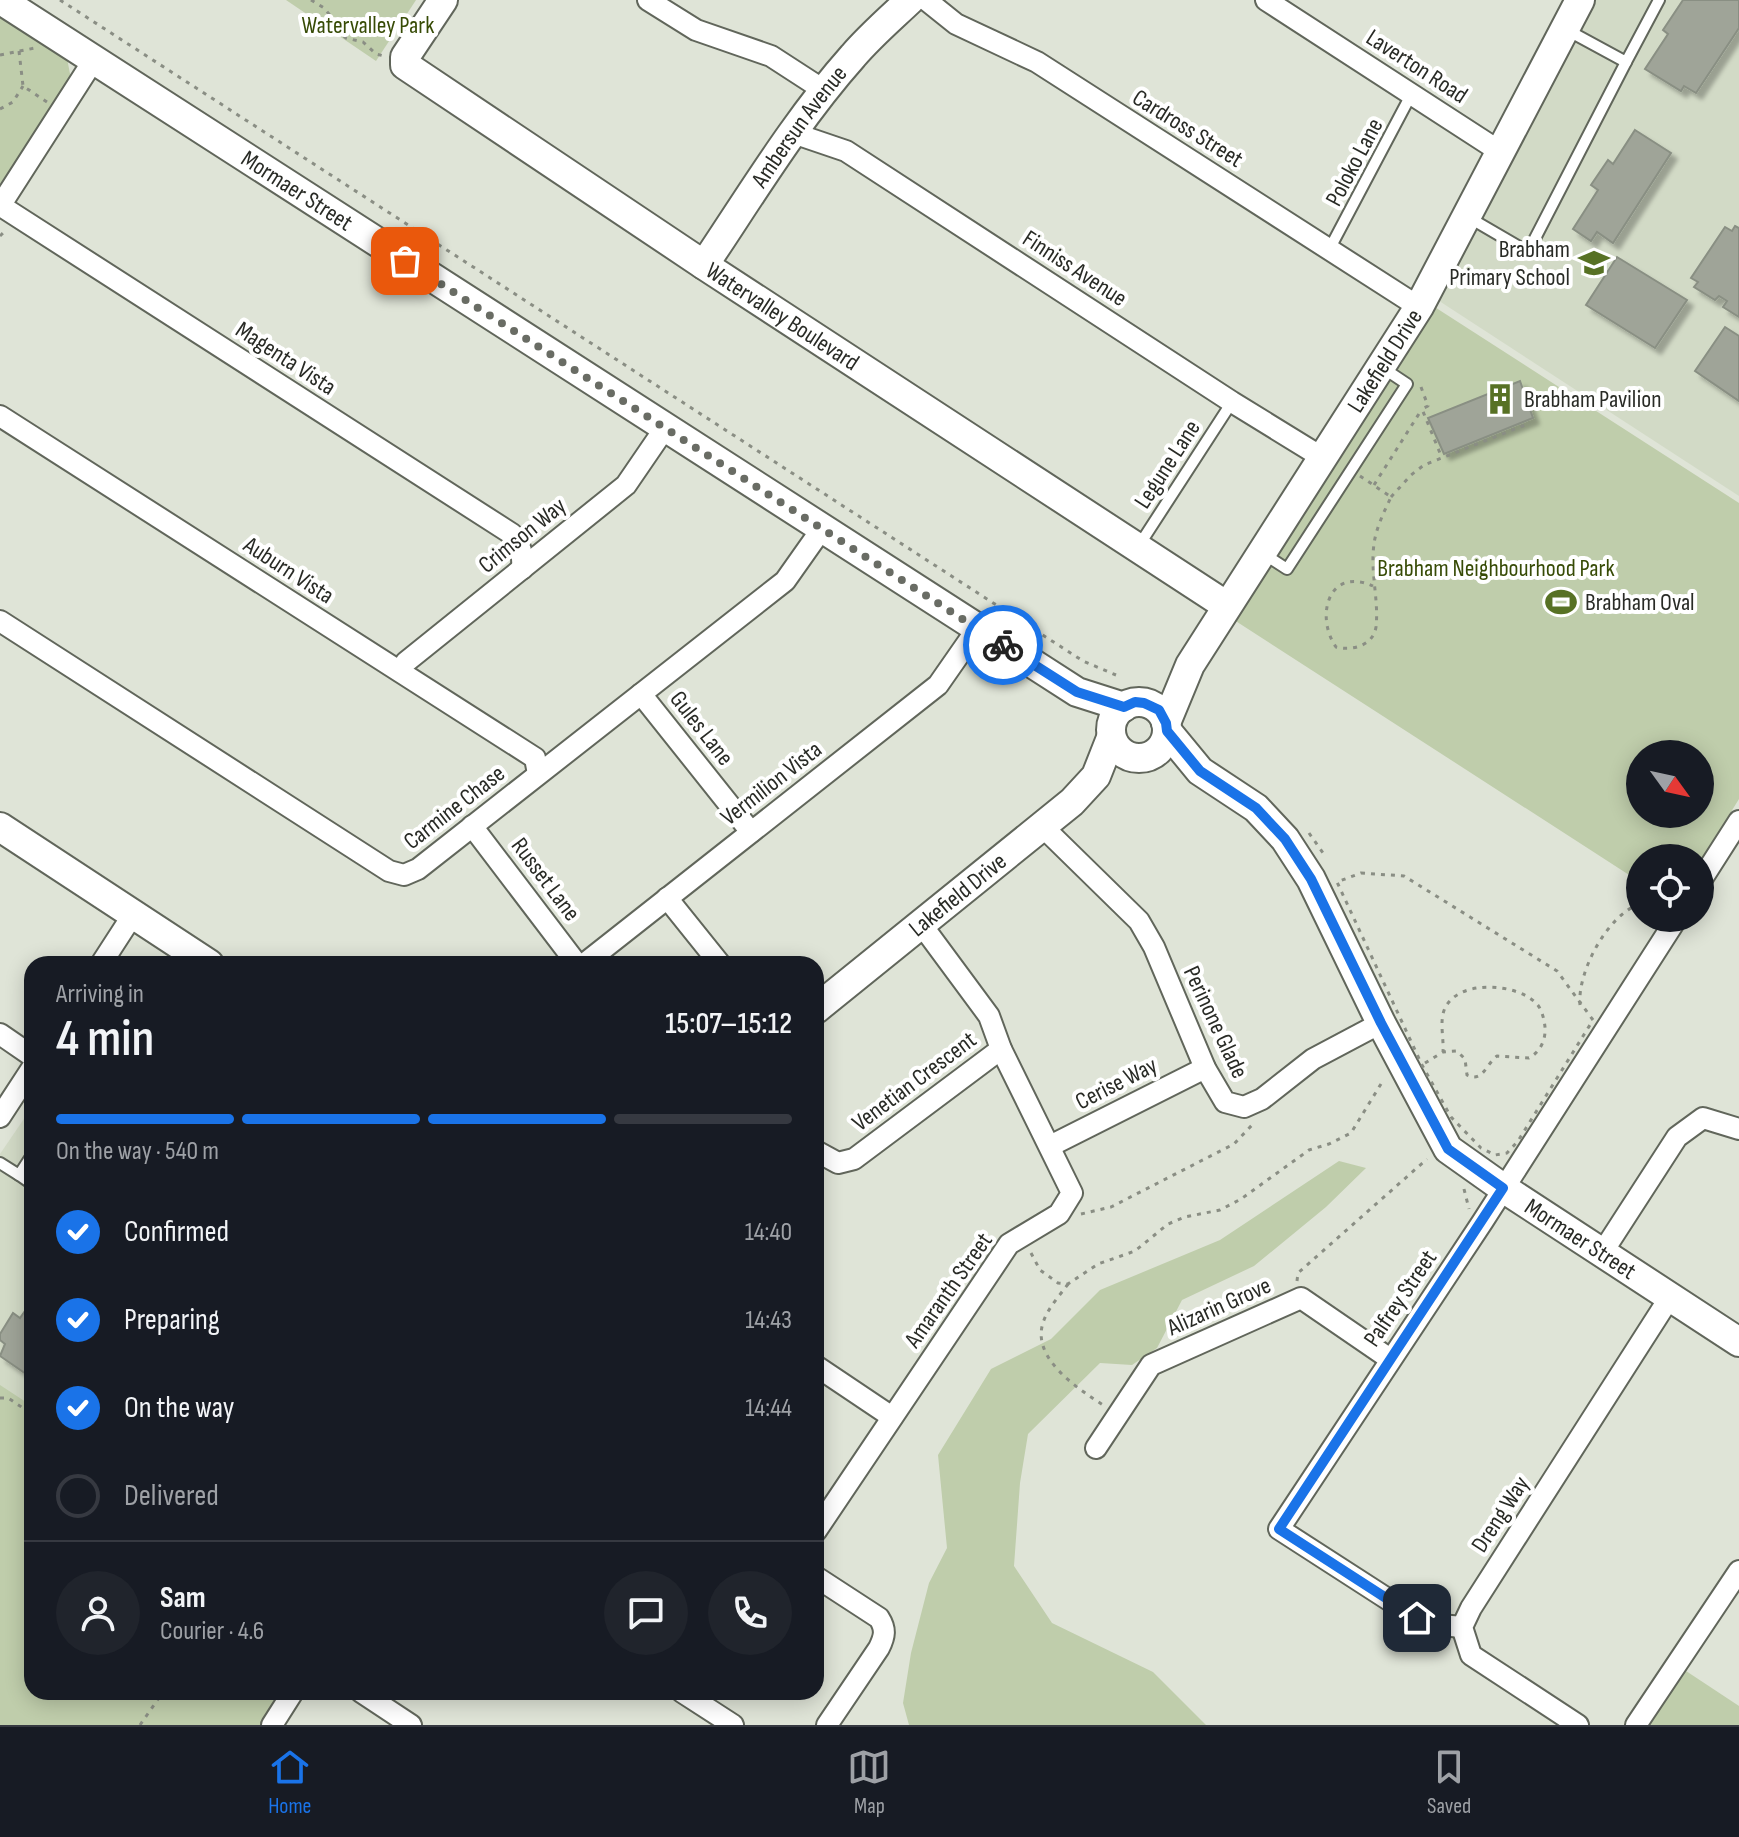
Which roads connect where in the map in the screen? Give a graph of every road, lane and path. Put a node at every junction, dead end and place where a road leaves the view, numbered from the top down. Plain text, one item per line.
1 (1, 0) edge
2 (60, 0) edge
3 (313, 0) edge
4 (443, 0) edge
5 (648, 0) edge
6 (910, 0) edge
7 (926, 0) edge
8 (1266, 0) edge
9 (1580, 0) edge
10 (1659, 0) edge
11 (1565, 29) junction
12 (40, 47) dead end
13 (19, 51) junction
14 (0, 55) edge
15 (386, 57) dead end
16 (93, 61) junction
17 (1626, 62) junction
18 (23, 86) junction
19 (825, 91) junction
20 (1412, 93) junction
21 (51, 105) dead end
22 (0, 109) edge
23 (793, 133) junction
24 (1499, 151) junction
25 (0, 206) edge
26 (1467, 216) junction
27 (1330, 248) junction
28 (704, 265) junction
29 (1419, 307) junction
30 (1381, 367) junction
31 (1419, 381) dead end
32 (1232, 402) junction
33 (1422, 409) junction
34 (0, 416) edge
35 (1530, 423) dead end
36 (665, 428) junction
37 (1323, 458) junction
38 (1442, 458) junction
39 (1351, 470) junction
40 (1374, 485) junction
41 (1391, 497) junction
42 (821, 530) junction
43 (1137, 549) junction
44 (1262, 553) junction
45 (522, 569) junction
46 (1373, 586) junction
47 (1227, 606) junction
48 (0, 621) edge
49 (977, 629) junction
50 (1190, 665) junction
51 (400, 671) junction
52 (1116, 675) dead end
53 (641, 694) junction
54 (1122, 719) junction
55 (1167, 727) junction
56 (1142, 758) junction
57 (1200, 771) junction
58 (538, 774) junction
59 (1096, 776) junction
60 (1739, 821) edge
61 (472, 826) junction
62 (0, 827) edge
63 (1043, 827) junction
64 (751, 832) junction
65 (1714, 860) edge
66 (667, 898) junction
67 (1626, 912) edge
68 (134, 913) junction
69 (921, 924) junction
70 (1668, 932) edge
71 (106, 956) edge
72 (190, 956) edge
73 (571, 956) edge
74 (594, 956) edge
75 (714, 956) edge
76 (824, 1003) edge
77 (1580, 1006) junction
78 (1381, 1023) junction
79 (0, 1034) edge
80 (1001, 1049) junction
81 (24, 1050) edge
82 (1443, 1052) junction
83 (1422, 1065) junction
84 (1205, 1068) junction
85 (24, 1080) edge
86 (1392, 1090) dead end
87 (1261, 1116) dead end
88 (0, 1117) edge
89 (1739, 1129) edge
90 (1050, 1146) junction
91 (1432, 1154) dead end
92 (824, 1155) edge
93 (0, 1163) edge
94 (24, 1167) edge
95 (19, 1175) junction
96 (24, 1178) edge
97 (1463, 1187) dead end
98 (1503, 1188) junction
99 (1470, 1213) dead end
100 (1073, 1216) dead end
101 (1022, 1235) junction
102 (1602, 1253) junction
103 (1068, 1284) junction
104 (1297, 1289) dead end
105 (1276, 1297) dead end
106 (1670, 1297) junction
107 (1239, 1304) dead end
108 (1739, 1342) edge
109 (1390, 1359) junction
110 (824, 1371) edge
111 (0, 1398) edge
112 (24, 1409) edge
113 (1118, 1415) junction
114 (892, 1417) junction
115 (1096, 1448) dead end
116 (824, 1519) edge
117 (1739, 1571) edge
118 (824, 1582) edge
119 (1732, 1598) edge
120 (1462, 1627) junction
121 (157, 1700) edge
122 (288, 1700) edge
123 (373, 1700) edge
124 (694, 1700) edge
125 (140, 1725) edge
126 (272, 1725) edge
127 (411, 1725) edge
128 (733, 1725) edge
129 (827, 1725) edge
130 (1578, 1725) edge
131 (1636, 1725) edge

1 - 16 street, Mormaer Street
2 - 52 path
3 - 15 path
4 - 28 street, Watervalley Boulevard
5 - 19 street
6 - 19 street, Ambersun Avenue
7 - 27 street, Cardross Street
8 - 20 street, Laverton Road
9 - 11 street, Lakefield Drive
10 - 17 lane
11 - 17 lane
11 - 24 street, Lakefield Drive
12 - 13 path
13 - 14 path
13 - 18 path
16 - 25 street
16 - 36 street, Mormaer Street
17 - 26 lane
18 - 21 path
18 - 22 path
19 - 23 street, Ambersun Avenue
20 - 24 street, Laverton Road
20 - 27 lane, Poloko Lane
23 - 28 street, Ambersun Avenue
23 - 32 street, Finniss Avenue
24 - 26 street, Lakefield Drive
25 - 45 street, Magenta Vista
26 - 29 street, Lakefield Drive
27 - 29 street, Cardross Street
28 - 43 street, Watervalley Boulevard
29 - 30 street, Lakefield Drive
30 - 37 street, Lakefield Drive
30 - 39 lane
31 - 33 path
32 - 37 street, Finniss Avenue
32 - 43 lane, Legune Lane
33 - 38 path
33 - 40 path
34 - 51 street, Auburn Vista
35 - 38 path
36 - 42 street, Mormaer Street
36 - 45 street, Crimson Way
37 - 44 street, Lakefield Drive
38 - 41 path
39 - 40 path
39 - 44 lane
40 - 41 path
41 - 46 path
42 - 49 street, Mormaer Street
42 - 53 street, Carmine Chase
43 - 47 street, Watervalley Boulevard
44 - 47 street, Lakefield Drive
45 - 51 street, Crimson Way
46 - 46 path
47 - 50 street, Lakefield Drive
48 - 61 street, Carmine Chase
49 - 54 street, Mormaer Street
49 - 64 street, Vermilion Vista
50 - 54 street, Lakefield Drive
50 - 55 street, Lakefield Drive
51 - 58 street, Auburn Vista
53 - 58 street, Carmine Chase
53 - 64 street, Gules Lane
54 - 55 street
54 - 56 street
54 - 59 street, Lakefield Drive
55 - 56 street
55 - 57 street, Mormaer Street
56 - 57 street, Mormaer Street
56 - 59 street, Lakefield Drive
57 - 78 street, Mormaer Street
58 - 61 street, Carmine Chase
59 - 63 street, Lakefield Drive
60 - 65 street
61 - 73 street, Russet Lane
62 - 68 street
63 - 69 street, Lakefield Drive
63 - 84 street, Perinone Glade
64 - 66 street, Vermilion Vista
66 - 74 street, Vermilion Vista
66 - 75 street
67 - 77 path
68 - 71 street
68 - 72 street
69 - 76 street, Lakefield Drive
69 - 80 street, Amaranth Street
70 - 98 street, Palfrey Street
77 - 83 path
77 - 83 path
78 - 84 street, Perinone Glade
78 - 98 street, Mormaer Street
79 - 81 street
80 - 90 street, Amaranth Street
80 - 92 street, Venetian Crescent
82 - 82 path
82 - 83 path
84 - 90 street, Cerise Way
85 - 88 street
86 - 103 path
87 - 100 path
89 - 102 street
90 - 101 street, Amaranth Street
91 - 104 path
93 - 95 lane
94 - 95 lane
95 - 96 lane
97 - 99 path
98 - 102 street, Mormaer Street
98 - 109 street, Palfrey Street
101 - 103 path
101 - 114 street, Amaranth Street
102 - 106 street, Mormaer Street
103 - 113 path
105 - 107 path
106 - 108 street, Mormaer Street
106 - 120 street, Dreng Way
109 - 113 street, Alizarin Grove
109 - 120 street, Palfrey Street
110 - 114 street
111 - 112 path
113 - 115 street, Alizarin Grove
114 - 116 street, Amaranth Street
117 - 119 street
118 - 129 street
119 - 131 street
120 - 130 street
121 - 125 path
122 - 126 street
123 - 127 street
124 - 128 street

